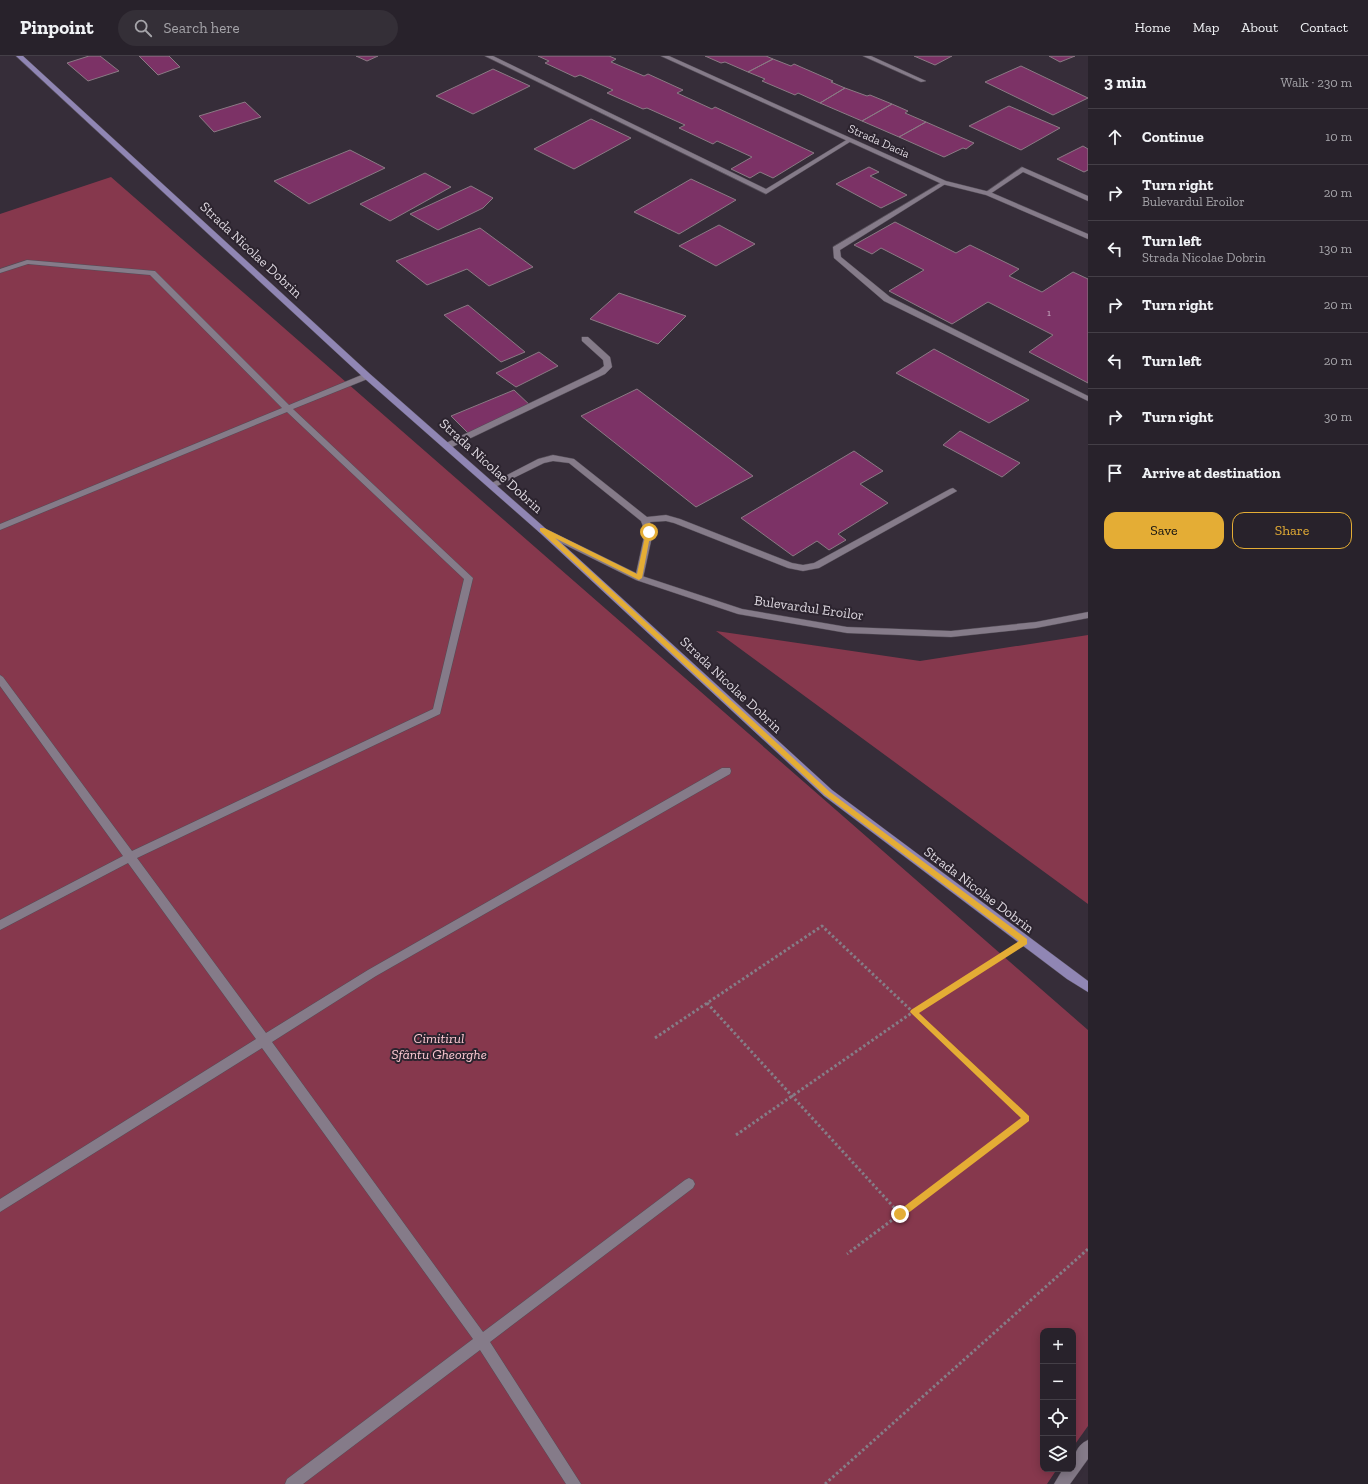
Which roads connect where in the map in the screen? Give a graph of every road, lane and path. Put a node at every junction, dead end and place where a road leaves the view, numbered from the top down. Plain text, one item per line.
1 (19, 56) edge
2 (488, 56) edge
3 (664, 56) edge
4 (866, 56) edge
5 (923, 81) dead end
6 (850, 140) junction
7 (944, 182) junction
8 (988, 193) junction
9 (1088, 199) edge
10 (1088, 236) edge
11 (0, 271) edge
12 (584, 339) dead end
13 (367, 376) junction
14 (1088, 399) edge
15 (288, 409) junction
16 (447, 446) junction
17 (492, 485) junction
18 (953, 491) dead end
19 (645, 520) junction
20 (0, 527) edge
21 (542, 530) junction
22 (639, 578) junction
23 (1088, 615) edge
24 (0, 679) edge
25 (726, 771) dead end
26 (130, 857) junction
27 (0, 925) edge
28 (1025, 942) junction
29 (1088, 987) edge
30 (707, 1003) junction
31 (914, 1012) junction
32 (655, 1038) dead end
33 (264, 1040) junction
34 (736, 1135) dead end
35 (689, 1184) dead end
36 (0, 1206) edge
37 (900, 1214) junction
38 (1088, 1249) edge
39 (847, 1254) dead end
40 (482, 1342) junction
41 (1088, 1447) edge
42 (1076, 1464) edge
43 (1070, 1472) edge
44 (292, 1484) edge
45 (574, 1484) edge
46 (825, 1484) edge
47 (1061, 1484) edge

1 - 13 main road, Strada Nicolae Dobrin
2 - 6 street
3 - 6 street, Strada Dacia
4 - 5 street
6 - 7 street, Strada Dacia
7 - 8 street, Strada Dacia
7 - 14 street
8 - 9 street
8 - 10 street, Strada Dacia
11 - 15 street
12 - 16 street
13 - 15 street
13 - 16 main road, Strada Nicolae Dobrin
15 - 20 street
15 - 26 street
16 - 17 main road, Strada Nicolae Dobrin
17 - 19 street
17 - 21 main road, Strada Nicolae Dobrin
18 - 19 street
19 - 22 street
21 - 22 street, Bulevardul Eroilor
21 - 28 main road, Strada Nicolae Dobrin
22 - 23 street, Bulevardul Eroilor
24 - 26 street
25 - 33 street
26 - 27 street
26 - 33 street
28 - 29 main road, Strada Nicolae Dobrin
28 - 31 path
30 - 31 path
30 - 32 path
30 - 37 path
31 - 34 path
31 - 37 path
33 - 36 street
33 - 40 street
35 - 40 street
37 - 39 path
38 - 46 path
40 - 44 street
40 - 45 street
41 - 42 street
43 - 47 street

